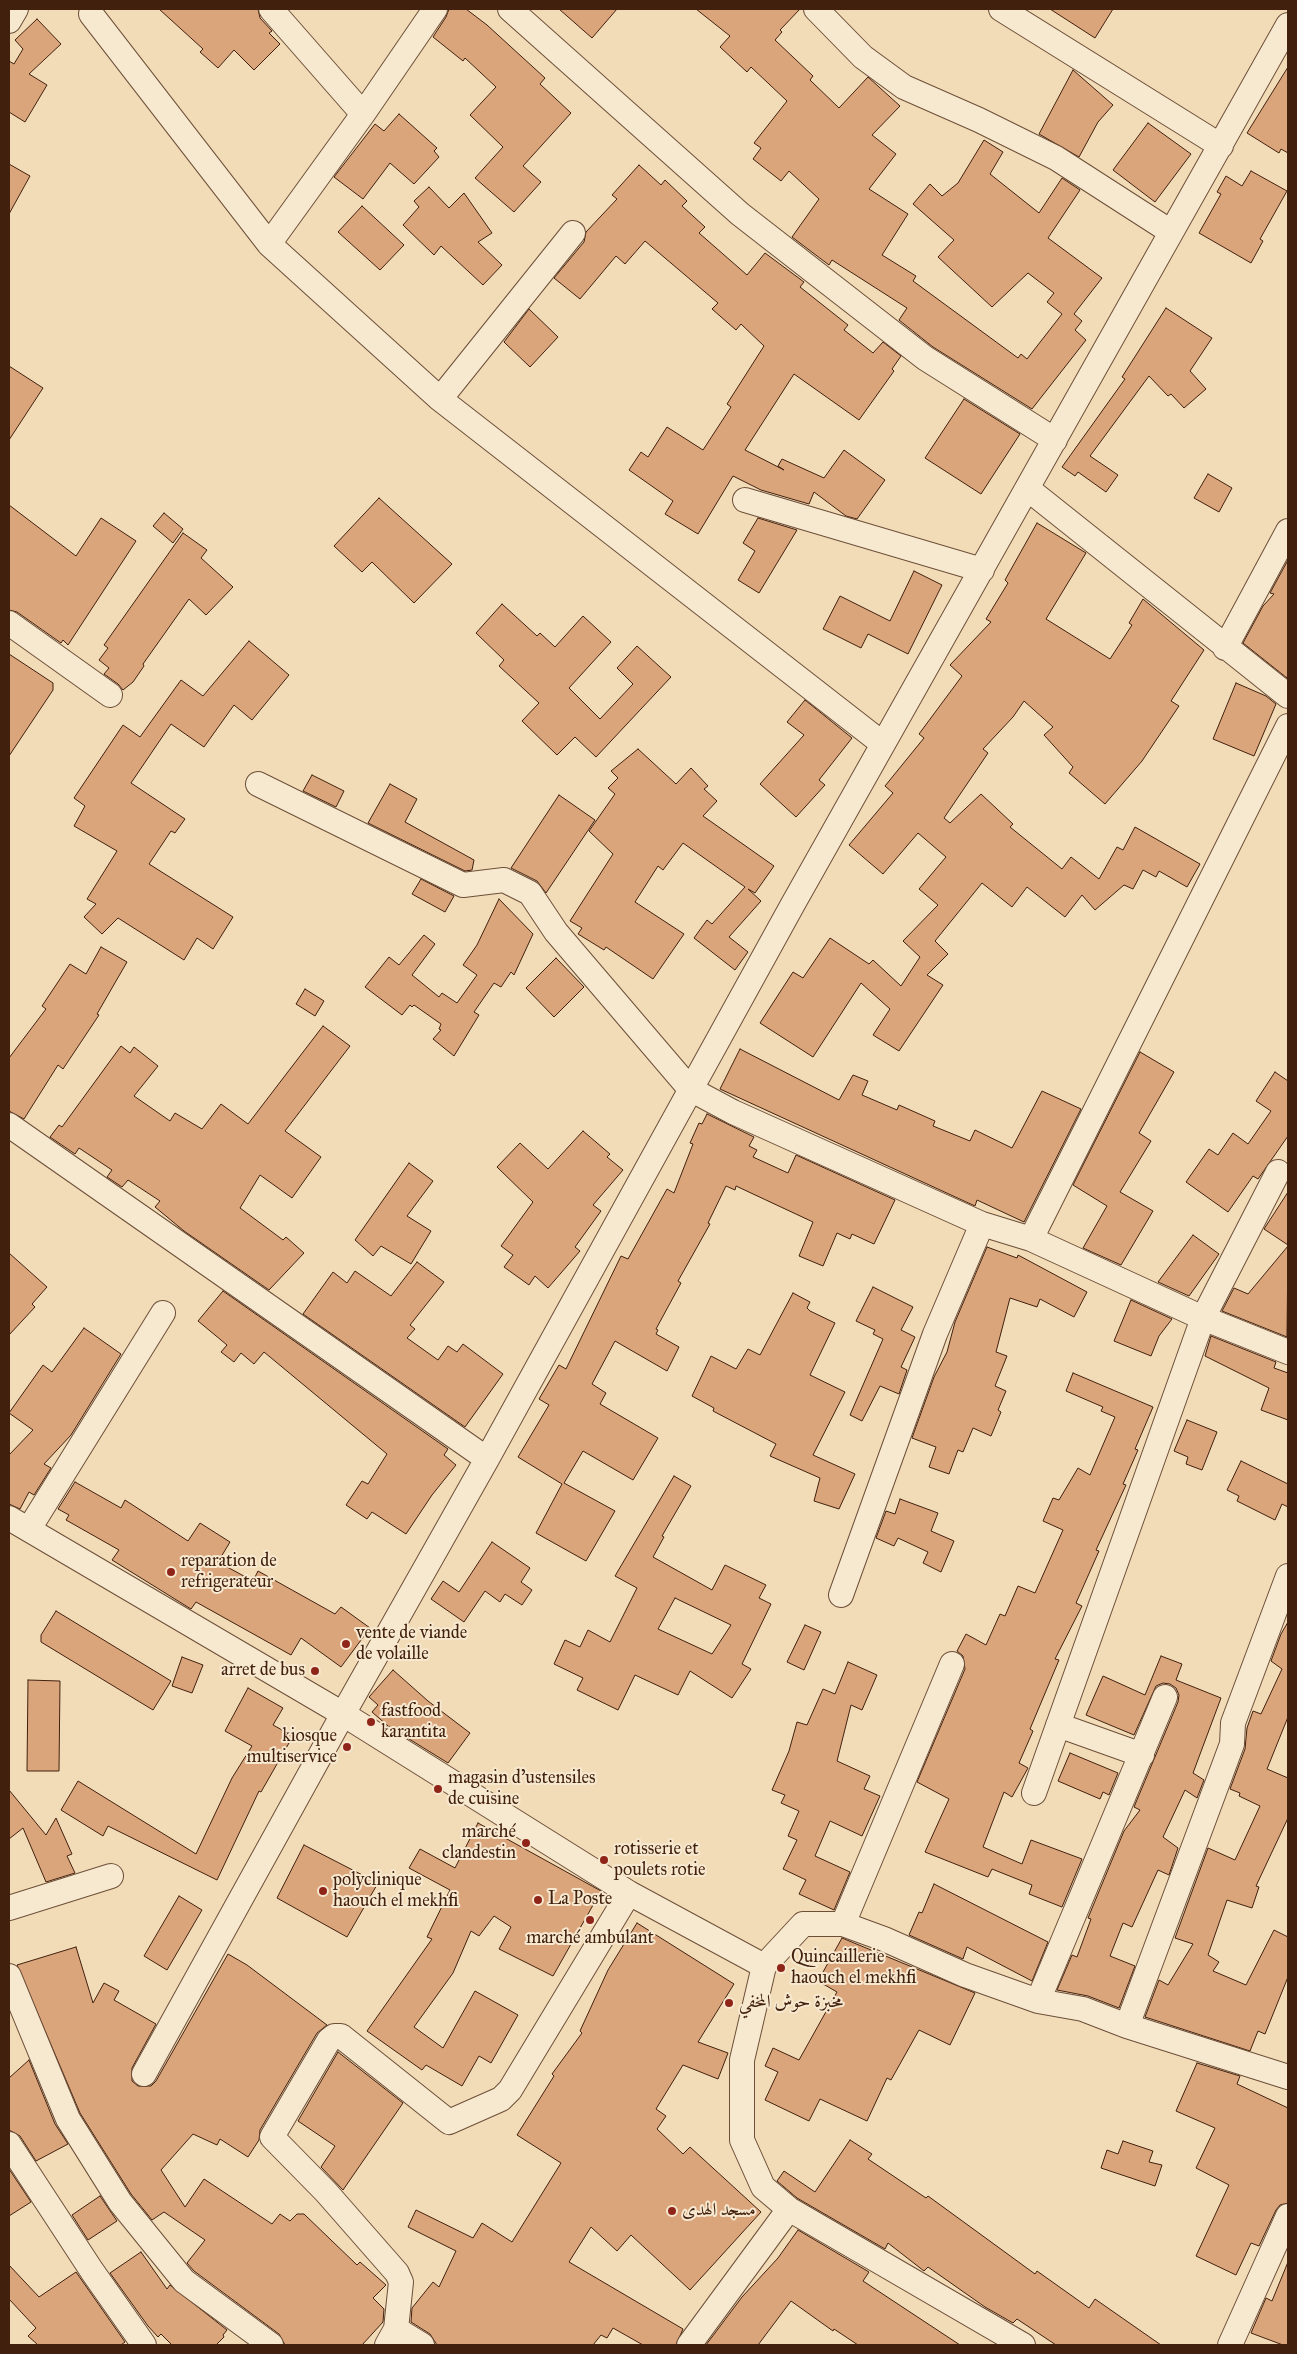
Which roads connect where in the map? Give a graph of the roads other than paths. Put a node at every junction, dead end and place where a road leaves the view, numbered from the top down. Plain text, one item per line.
1 (16, 9) edge
2 (271, 9) edge
3 (435, 9) edge
4 (510, 9) edge
5 (816, 9) edge
6 (1000, 9) edge
7 (91, 14) dead end
8 (9, 21) edge
9 (1288, 25) edge
10 (363, 114) junction
11 (1221, 146) junction
12 (1172, 232) junction
13 (573, 233) dead end
14 (269, 244) junction
15 (440, 399) junction
16 (1055, 440) junction
17 (1028, 489) junction
18 (745, 500) dead end
19 (1288, 531) edge
20 (982, 570) junction
21 (9, 624) edge
22 (1225, 648) junction
23 (110, 695) dead end
24 (1288, 696) edge
25 (1288, 726) edge
26 (883, 744) junction
27 (258, 784) dead end
28 (690, 1088) junction
29 (9, 1125) edge
30 (1278, 1172) dead end
31 (982, 1224) junction
32 (1031, 1238) junction
33 (163, 1313) dead end
34 (1203, 1318) junction
35 (1288, 1352) edge
36 (487, 1458) junction
37 (19, 1523) edge
38 (1288, 1576) edge
39 (841, 1594) dead end
40 (952, 1664) dead end
41 (1165, 1697) dead end
42 (343, 1714) junction
43 (1058, 1726) junction
44 (1142, 1755) junction
45 (1034, 1793) dead end
46 (112, 1876) dead end
47 (629, 1893) junction
48 (9, 1908) edge
49 (842, 1924) junction
50 (764, 1966) junction
51 (9, 1976) edge
52 (1038, 2001) junction
53 (1126, 2026) junction
54 (144, 2074) dead end
55 (1288, 2078) edge
56 (9, 2144) edge
57 (790, 2209) junction
58 (1288, 2216) edge
59 (391, 2337) edge
60 (144, 2345) edge
61 (271, 2345) edge
62 (422, 2345) edge
63 (689, 2345) edge
64 (1023, 2345) edge
65 (1230, 2345) edge

1 - 8 street
2 - 10 street
3 - 10 street
4 - 16 street
5 - 12 street
6 - 11 street
7 - 14 street
9 - 11 street
10 - 14 street
11 - 12 street
12 - 16 street
13 - 15 street
14 - 15 street
15 - 26 street
16 - 17 street
17 - 20 street
17 - 22 street
18 - 20 street
19 - 22 street
20 - 26 street
21 - 23 street
22 - 24 street
25 - 32 street
26 - 28 street
27 - 28 street
28 - 31 street
28 - 36 street
29 - 36 street
30 - 34 street
31 - 32 street
31 - 39 street
32 - 34 street
33 - 37 street
34 - 35 street
34 - 43 street
36 - 42 street
37 - 42 street
38 - 53 street
40 - 49 street
41 - 44 street
42 - 47 street
42 - 54 street
43 - 44 street
43 - 45 street
44 - 52 street
46 - 48 street
47 - 50 street
47 - 59 street
49 - 50 street
49 - 52 street
50 - 57 street
51 - 61 street
52 - 53 street
53 - 55 street
56 - 60 street
57 - 63 street
57 - 64 street
58 - 65 street
59 - 62 street

